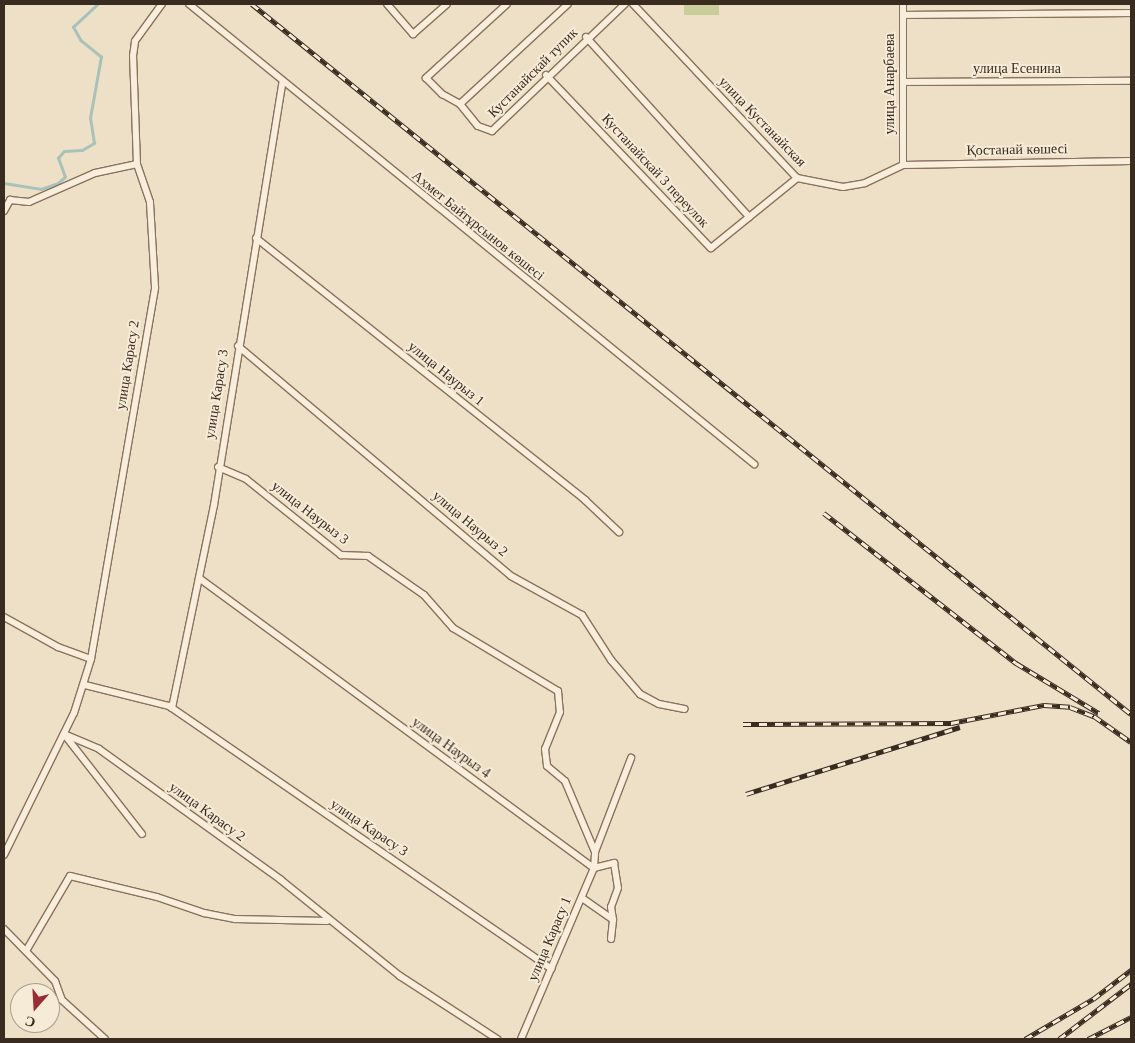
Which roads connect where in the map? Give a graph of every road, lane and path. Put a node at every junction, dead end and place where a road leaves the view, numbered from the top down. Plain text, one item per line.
1 (162, 4) edge
2 (189, 4) edge
3 (387, 4) edge
4 (447, 4) edge
5 (507, 4) edge
6 (568, 4) edge
7 (625, 4) edge
8 (633, 4) edge
9 (903, 4) edge
10 (1131, 14) edge
11 (903, 15) junction
12 (586, 37) junction
13 (546, 75) junction
14 (1131, 81) edge
15 (903, 82) junction
16 (282, 83) junction
17 (460, 104) junction
18 (1131, 161) edge
19 (137, 164) junction
20 (903, 165) junction
21 (797, 178) junction
22 (4, 212) edge
23 (749, 217) junction
24 (256, 238) junction
25 (238, 346) junction
26 (754, 464) dead end
27 (218, 467) junction
28 (619, 532) dead end
29 (198, 578) junction
30 (4, 617) edge
31 (91, 659) junction
32 (85, 685) junction
33 (172, 708) junction
34 (685, 709) dead end
35 (64, 734) junction
36 (631, 758) dead end
37 (142, 834) dead end
38 (595, 852) junction
39 (4, 855) edge
40 (594, 868) junction
41 (582, 898) junction
42 (613, 920) junction
43 (327, 921) junction
44 (4, 930) edge
45 (611, 939) dead end
46 (26, 951) junction
47 (551, 969) junction
48 (105, 1039) edge
49 (497, 1039) edge
50 (521, 1039) edge

1 - 19 street, улица Карасу 2
2 - 16 street, Ахмет Байтұрсынов көшесі
3 - 4 street
5 - 17 street, Кустанайскай тупик
6 - 17 street, Кустанайскай тупик
7 - 12 street, Кустанайскай тупик
8 - 21 street, улица Кустанайская
9 - 11 street, улица Анарбаева
10 - 11 street
11 - 15 street, улица Анарбаева
12 - 13 street, Кустанайскай тупик
12 - 23 street
13 - 17 street, Кустанайскай тупик
13 - 23 street, Кустанайскай 3 переулок
14 - 15 street, улица Есенина
15 - 20 street, улица Анарбаева
16 - 24 street, улица Карасу 3
16 - 26 street, Ахмет Байтұрсынов көшесі
18 - 20 street, Қостанай көшесі
19 - 22 street
19 - 31 street, улица Карасу 2
20 - 21 street, улица Кустанайская
21 - 23 street, Кустанайскай 3 переулок
24 - 25 street, улица Карасу 3
24 - 28 street, улица Наурыз 1
25 - 27 street, улица Карасу 3
25 - 34 street, улица Наурыз 2
27 - 29 street, улица Карасу 3
27 - 38 street, улица Наурыз 3
29 - 33 street, улица Карасу 3
29 - 40 street, улица Наурыз 4
30 - 31 street
31 - 32 street, улица Карасу 2
32 - 33 street, улица Карасу 3
32 - 35 street, улица Карасу 2
33 - 47 street, улица Карасу 3
35 - 37 street
35 - 39 street, улица Карасу 2
35 - 43 street, улица Карасу 2
36 - 38 street
38 - 40 street
40 - 41 street, улица Карасу 1
40 - 42 street
41 - 42 street
41 - 47 street, улица Карасу 1
42 - 45 street
43 - 46 street
43 - 49 street, улица Карасу 2
44 - 46 street
46 - 48 street
47 - 50 street, улица Карасу 1

